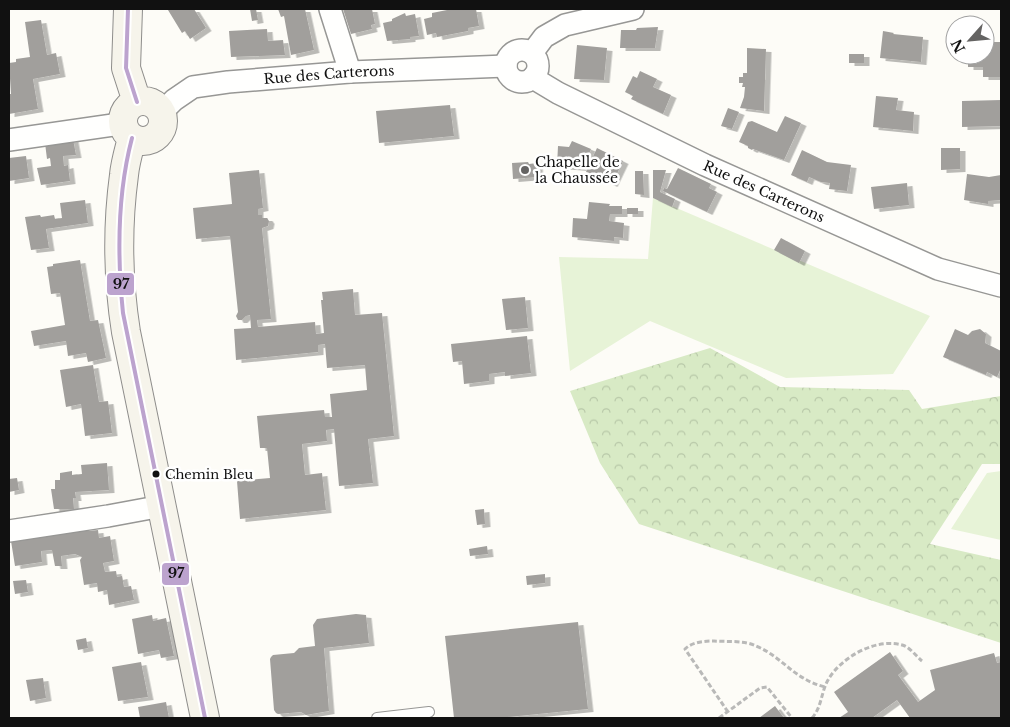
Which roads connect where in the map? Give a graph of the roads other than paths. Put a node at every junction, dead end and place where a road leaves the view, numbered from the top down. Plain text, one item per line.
1 (128, 9) edge
2 (330, 9) edge
3 (633, 9) edge
4 (532, 53) junction
5 (506, 66) junction
6 (350, 72) junction
7 (534, 76) junction
8 (149, 107) junction
9 (128, 132) junction
10 (9, 140) edge
11 (1001, 286) edge
12 (162, 506) junction
13 (9, 530) edge
14 (429, 712) dead end
15 (205, 718) edge
16 (378, 718) edge

1 - 8 street
2 - 6 street
3 - 4 street
4 - 5 street
4 - 7 street
5 - 6 street, Rue des Carterons
5 - 7 street
6 - 8 street, Rue des Carterons
7 - 11 street, Rue des Carterons
8 - 9 street
8 - 9 street
9 - 10 street
9 - 12 street
12 - 13 street
12 - 15 street
14 - 16 lane

